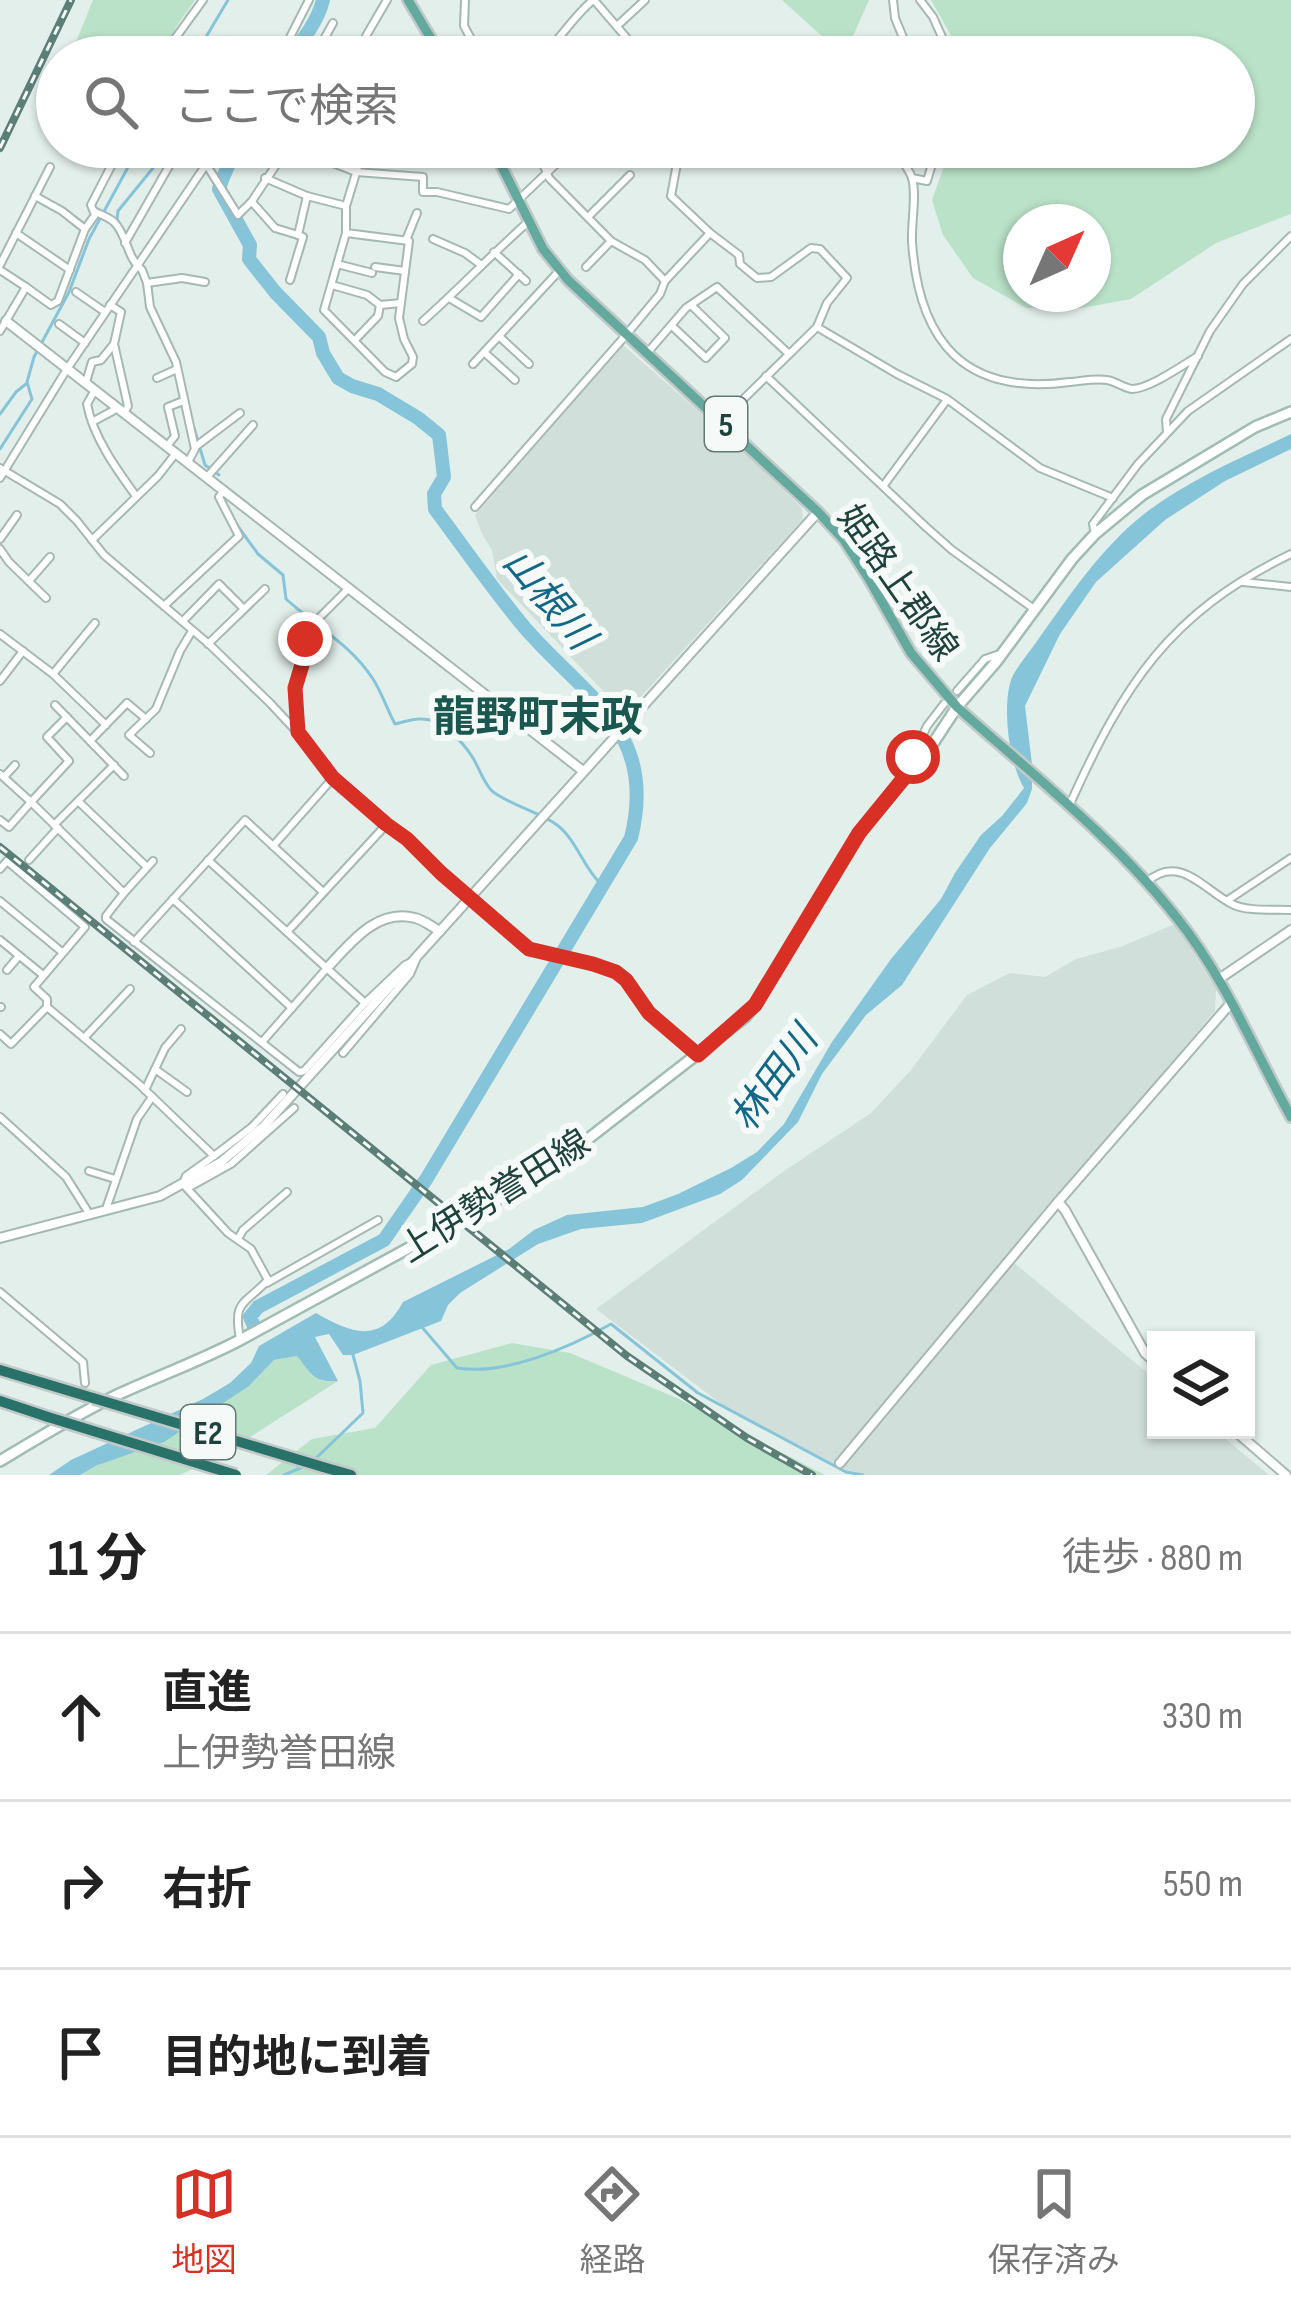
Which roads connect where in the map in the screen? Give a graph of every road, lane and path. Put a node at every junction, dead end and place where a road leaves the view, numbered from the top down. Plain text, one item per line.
1 (203, 0) edge
2 (309, 0) edge
3 (387, 0) edge
4 (408, 0) edge
5 (465, 0) edge
6 (593, 0) edge
7 (644, 0) edge
8 (892, 0) edge
9 (920, 0) edge
10 (333, 22) dead end
11 (617, 26) junction
12 (177, 36) edge
13 (291, 36) edge
14 (325, 36) edge
15 (366, 36) dead end
16 (430, 36) edge
17 (469, 36) edge
18 (562, 36) edge
19 (626, 36) edge
20 (902, 36) edge
21 (942, 36) edge
22 (49, 168) edge
23 (110, 168) edge
24 (168, 168) edge
25 (203, 168) edge
26 (209, 168) edge
27 (273, 168) edge
28 (346, 168) edge
29 (357, 168) edge
30 (502, 168) edge
31 (545, 168) edge
32 (551, 168) edge
33 (676, 168) edge
34 (906, 168) edge
35 (931, 168) edge
36 (356, 172) junction
37 (547, 172) junction
38 (630, 175) dead end
39 (265, 178) junction
40 (912, 178) junction
41 (35, 196) junction
42 (307, 196) junction
43 (518, 200) junction
44 (252, 201) junction
45 (346, 206) junction
46 (94, 211) junction
47 (417, 213) dead end
48 (588, 217) junction
49 (529, 222) junction
50 (86, 229) junction
51 (710, 232) junction
52 (16, 233) junction
53 (346, 233) junction
54 (298, 235) junction
55 (1291, 236) edge
56 (433, 239) dead end
57 (406, 241) junction
58 (611, 241) junction
59 (124, 243) junction
60 (494, 252) junction
61 (337, 264) junction
62 (480, 264) junction
63 (136, 267) junction
64 (586, 267) dead end
65 (0, 268) edge
66 (70, 269) junction
67 (405, 271) junction
68 (560, 271) junction
69 (518, 274) junction
70 (290, 280) dead end
71 (526, 280) dead end
72 (665, 281) junction
73 (205, 282) dead end
74 (147, 283) junction
75 (331, 285) junction
76 (26, 287) junction
77 (76, 292) dead end
78 (449, 298) junction
79 (401, 303) junction
80 (380, 305) junction
81 (691, 305) junction
82 (108, 308) junction
83 (1, 321) edge
84 (423, 321) dead end
85 (59, 324) dead end
86 (671, 326) junction
87 (817, 327) junction
88 (626, 335) junction
89 (500, 338) junction
90 (1291, 339) edge
91 (356, 340) junction
92 (85, 343) junction
93 (114, 344) junction
94 (485, 353) junction
95 (646, 353) junction
96 (789, 353) junction
97 (1198, 356) junction
98 (473, 364) dead end
99 (529, 364) dead end
100 (68, 369) junction
101 (177, 369) junction
102 (766, 375) junction
103 (157, 378) dead end
104 (515, 380) dead end
105 (85, 382) junction
106 (95, 390) junction
107 (947, 399) junction
108 (183, 401) junction
109 (121, 411) junction
110 (1291, 412) edge
111 (240, 413) dead end
112 (722, 420) junction
113 (92, 422) junction
114 (254, 425) dead end
115 (1167, 432) junction
116 (166, 446) junction
117 (195, 447) junction
118 (176, 453) junction
119 (188, 462) junction
120 (1, 473) edge
121 (207, 477) junction
122 (884, 484) junction
123 (224, 490) junction
124 (136, 496) junction
125 (1113, 498) junction
126 (475, 507) dead end
127 (818, 512) junction
128 (17, 515) dead end
129 (1095, 534) junction
130 (0, 538) edge
131 (92, 540) junction
132 (0, 549) edge
133 (1291, 554) edge
134 (50, 557) dead end
135 (29, 581) junction
136 (1240, 582) junction
137 (1291, 587) edge
138 (349, 588) junction
139 (265, 589) dead end
140 (46, 598) dead end
141 (164, 606) junction
142 (244, 609) junction
143 (1034, 610) junction
144 (182, 622) junction
145 (95, 623) dead end
146 (192, 631) junction
147 (0, 634) edge
148 (208, 644) junction
149 (22, 651) junction
150 (1003, 653) junction
151 (52, 674) junction
152 (0, 681) edge
153 (958, 691) dead end
154 (944, 704) dead end
155 (55, 705) dead end
156 (958, 707) junction
157 (67, 717) junction
158 (146, 719) junction
159 (106, 724) junction
160 (298, 732) junction
161 (90, 741) junction
162 (150, 753) dead end
163 (15, 765) dead end
164 (114, 765) junction
165 (584, 771) junction
166 (2, 775) edge
167 (124, 776) dead end
168 (333, 778) junction
169 (903, 779) junction
170 (78, 801) junction
171 (31, 802) junction
172 (1069, 807) junction
173 (0, 820) edge
174 (386, 824) junction
175 (56, 826) junction
176 (273, 846) junction
177 (1291, 858) edge
178 (28, 860) dead end
179 (208, 860) junction
180 (0, 869) edge
181 (1147, 882) junction
182 (322, 892) junction
183 (124, 893) junction
184 (470, 898) junction
185 (172, 899) junction
186 (0, 901) edge
187 (1228, 901) junction
188 (1291, 910) edge
189 (1291, 930) edge
190 (441, 931) junction
191 (286, 932) junction
192 (0, 940) edge
193 (134, 942) junction
194 (63, 952) junction
195 (19, 956) junction
196 (416, 960) junction
197 (327, 968) junction
198 (7, 970) dead end
199 (43, 975) junction
200 (1219, 979) junction
201 (130, 989) dead end
202 (365, 1003) junction
203 (1232, 1003) junction
204 (47, 1007) junction
205 (292, 1008) junction
206 (181, 1029) dead end
207 (0, 1034) edge
208 (84, 1038) junction
209 (260, 1043) junction
210 (343, 1053) dead end
211 (698, 1055) junction
212 (155, 1069) junction
213 (145, 1090) junction
214 (187, 1092) dead end
215 (283, 1094) dead end
216 (152, 1097) junction
217 (294, 1108) dead end
218 (0, 1117) edge
219 (1291, 1118) edge
220 (214, 1156) junction
221 (89, 1171) dead end
222 (115, 1179) junction
223 (185, 1186) junction
224 (287, 1192) dead end
225 (1058, 1202) junction
226 (105, 1212) junction
227 (90, 1215) junction
228 (378, 1220) dead end
229 (0, 1238) edge
230 (237, 1240) junction
231 (266, 1283) junction
232 (0, 1292) edge
233 (240, 1340) junction
234 (1147, 1355) edge
235 (0, 1370) edge
236 (85, 1383) dead end
237 (0, 1401) edge
238 (1244, 1439) edge
239 (0, 1461) edge
240 (840, 1463) dead end
241 (236, 1475) edge
242 (351, 1475) edge
243 (1286, 1475) edge

1 - 12 street
2 - 13 street
3 - 15 street
4 - 16 main road
5 - 17 street
6 - 11 street
6 - 18 street
7 - 11 street
8 - 20 street
9 - 21 street
10 - 14 street
11 - 19 street
22 - 41 street
23 - 46 street
24 - 59 street
25 - 63 street
26 - 44 street
27 - 39 street
28 - 36 street
29 - 36 street
30 - 43 main road, 姫路上郡線 / 5
31 - 37 street
32 - 37 street
33 - 51 street
34 - 40 street
35 - 40 street
36 - 43 street
36 - 45 street
37 - 43 street
37 - 48 street
38 - 48 street
39 - 42 street
39 - 44 street
40 - 97 street
41 - 50 street
41 - 52 street
42 - 45 street
42 - 54 street
43 - 49 main road, 姫路上郡線 / 5
44 - 54 street
45 - 53 street
46 - 50 street
46 - 59 street
47 - 57 street
48 - 58 street
49 - 60 street
49 - 68 main road, 姫路上郡線 / 5
50 - 66 street
51 - 72 street
51 - 87 street
52 - 65 street
52 - 66 street
53 - 57 street
53 - 61 street
54 - 70 street
55 - 97 street
56 - 62 street
57 - 67 street
58 - 64 street
58 - 72 street
59 - 63 street
60 - 62 street
60 - 69 street
61 - 67 street
61 - 75 street
62 - 78 street
63 - 74 street
63 - 82 street
65 - 76 street
66 - 76 street
67 - 79 street
68 - 88 main road, 姫路上郡線 / 5
68 - 89 street
69 - 71 street
69 - 78 street
72 - 88 street
73 - 74 street
74 - 101 street
75 - 80 street
75 - 91 street
76 - 83 street
77 - 82 street
78 - 84 street
79 - 80 street
79 - 91 street
80 - 91 street
81 - 86 street
81 - 86 street
81 - 96 street
82 - 92 street
82 - 93 street
83 - 100 street
85 - 92 street
86 - 95 street
87 - 96 street
87 - 107 street
88 - 95 main road, 姫路上郡線 / 5
88 - 126 street
89 - 94 street
89 - 99 street
90 - 115 street
92 - 100 street
93 - 105 street
93 - 109 street
94 - 98 street
94 - 104 street
95 - 112 main road, 姫路上郡線 / 5
96 - 102 street
97 - 115 street
100 - 105 street
100 - 120 street
101 - 103 street
101 - 108 street
102 - 112 street
102 - 122 street
105 - 106 street
106 - 109 street
106 - 113 street
107 - 122 street
107 - 125 street
108 - 116 street
108 - 117 street
109 - 113 street
109 - 116 street
110 - 129 main road, 上伊勢誉田線
111 - 117 street
112 - 127 main road, 姫路上郡線 / 5
113 - 124 street
114 - 121 street
115 - 125 street
116 - 118 street
117 - 119 street
118 - 119 street
118 - 124 street
119 - 121 street
120 - 131 street
121 - 123 street
122 - 143 street
123 - 138 street
123 - 141 street
124 - 131 street
125 - 129 street
127 - 156 main road, 姫路上郡線 / 5
127 - 165 street
128 - 130 street
129 - 143 main road, 上伊勢誉田線
131 - 141 street
132 - 135 street
133 - 136 street
134 - 135 street
135 - 140 street
136 - 137 street
136 - 172 street
138 - 160 street
138 - 165 street
139 - 142 street
141 - 144 street
142 - 144 street
142 - 148 street
143 - 150 main road, 上伊勢誉田線
144 - 146 street
145 - 151 street
146 - 148 street
146 - 158 street
147 - 149 street
148 - 160 street
149 - 151 street
149 - 152 street
150 - 153 street
150 - 156 main road, 上伊勢誉田線
151 - 159 street
154 - 169 street
155 - 157 street
156 - 169 main road, 上伊勢誉田線
156 - 172 main road, 姫路上郡線 / 5
157 - 161 street
157 - 171 street
158 - 159 street
158 - 162 street
159 - 161 street
160 - 168 street
161 - 164 street
163 - 166 street
164 - 167 street
164 - 170 street
165 - 184 street
166 - 171 street
168 - 174 street
168 - 176 street
169 - 211 main road, 上伊勢誉田線
170 - 175 street
170 - 183 street
171 - 173 street
171 - 175 street
172 - 181 main road, 姫路上郡線 / 5
174 - 182 street
174 - 184 street
175 - 178 street
175 - 183 street
176 - 179 street
176 - 182 street
177 - 187 street
179 - 185 street
179 - 191 street
180 - 194 street
181 - 187 street
181 - 200 main road, 姫路上郡線 / 5
182 - 191 street
183 - 193 street
184 - 190 street
184 - 211 street
185 - 193 street
185 - 205 street
186 - 194 street
187 - 188 street
189 - 200 street
190 - 196 street
190 - 197 street
191 - 197 street
192 - 195 street
193 - 209 street
194 - 199 street
195 - 198 street
195 - 199 street
196 - 202 street
196 - 210 street
196 - 223 street
197 - 202 street
197 - 205 street
199 - 204 street
200 - 203 main road, 姫路上郡線 / 5
201 - 208 street
202 - 209 street
203 - 219 main road, 姫路上郡線 / 5
203 - 225 street
204 - 207 street
204 - 208 street
205 - 209 street
206 - 212 street
208 - 213 street
211 - 233 main road, 上伊勢誉田線
212 - 213 street
212 - 214 street
213 - 216 street
215 - 220 street
216 - 220 street
216 - 222 street
217 - 223 street
218 - 227 street
220 - 223 street
221 - 222 street
222 - 226 street
223 - 226 street
223 - 230 street
224 - 230 street
225 - 234 street
225 - 240 street
226 - 227 street
227 - 229 street
228 - 231 street
230 - 231 street
231 - 233 street
232 - 236 street
233 - 239 main road, 上伊勢誉田線
235 - 242 highway, E2, bridge
237 - 241 highway, E2, bridge
238 - 243 street

